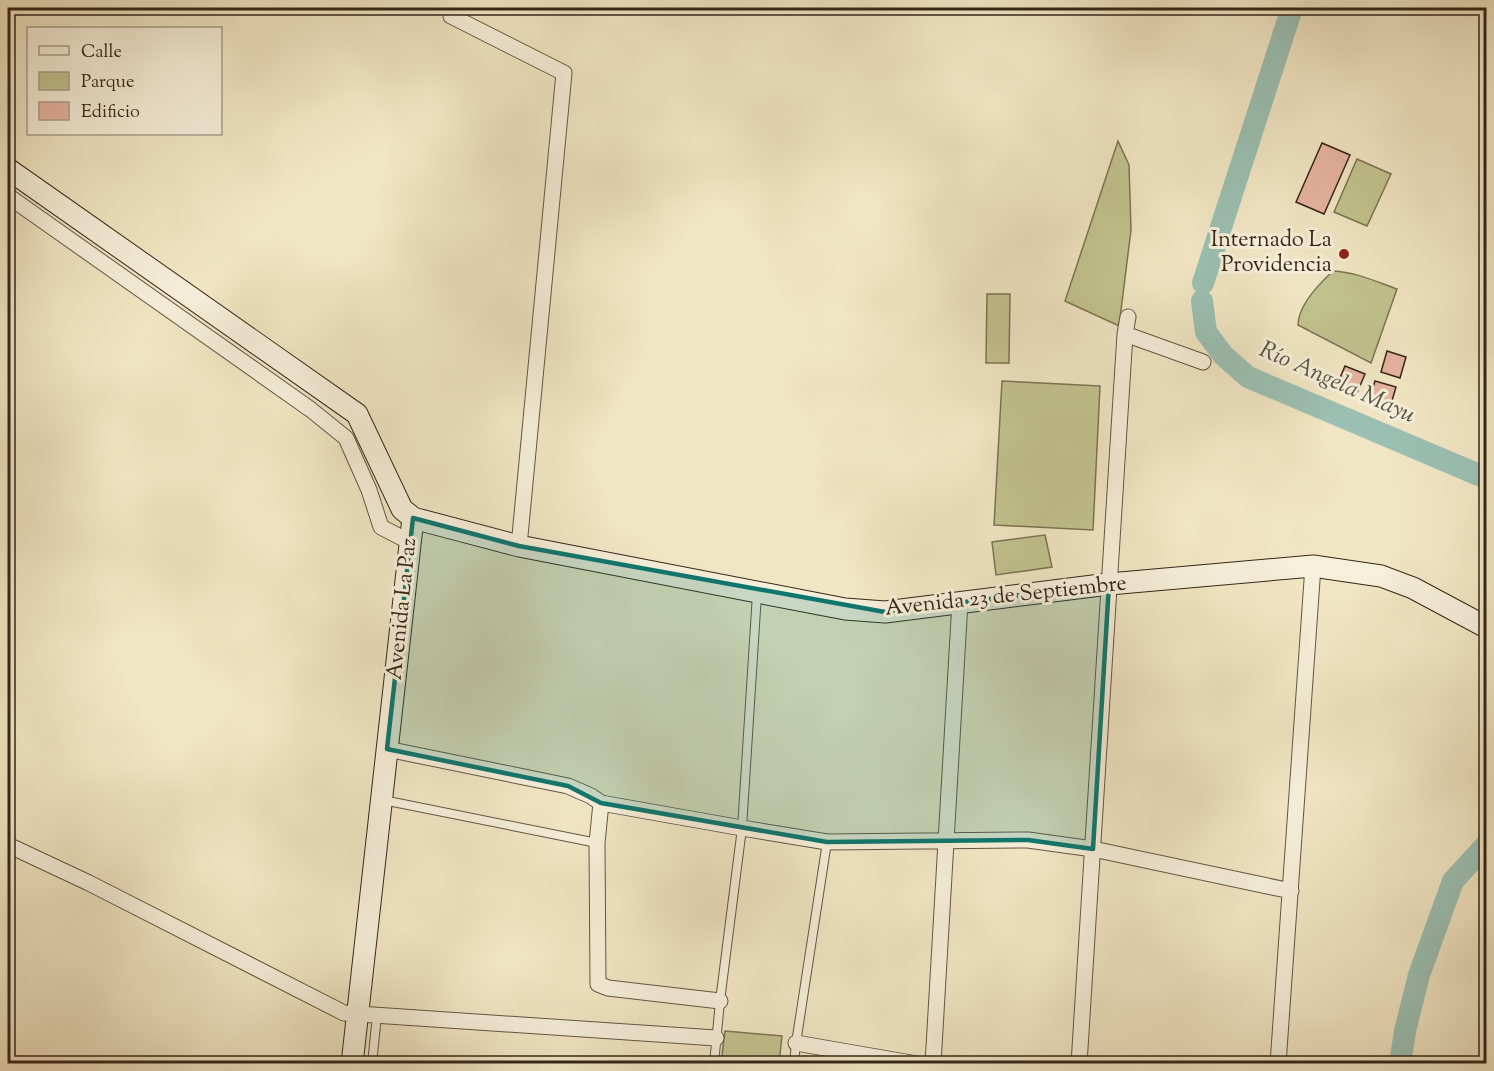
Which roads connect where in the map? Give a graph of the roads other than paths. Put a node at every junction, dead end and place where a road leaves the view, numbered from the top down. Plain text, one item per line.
1 (451, 8) edge
2 (8, 169) edge
3 (8, 196) edge
4 (1128, 317) dead end
5 (1125, 334) junction
6 (1203, 362) dead end
7 (413, 518) junction
8 (410, 542) junction
9 (519, 546) junction
10 (1313, 566) junction
11 (1109, 584) junction
12 (757, 592) junction
13 (960, 602) junction
14 (1486, 627) edge
15 (387, 749) junction
16 (382, 800) junction
17 (601, 803) junction
18 (742, 828) junction
19 (827, 842) junction
20 (946, 842) junction
21 (597, 843) junction
22 (8, 845) edge
23 (1093, 849) junction
24 (1291, 891) junction
25 (720, 1001) junction
26 (367, 1014) junction
27 (716, 1038) junction
28 (796, 1043) junction
29 (352, 1064) edge
30 (372, 1064) edge
31 (714, 1064) edge
32 (794, 1064) edge
33 (917, 1064) edge
34 (933, 1064) edge
35 (1079, 1064) edge
36 (1278, 1064) edge

1 - 9 street
2 - 7 main road, Avenida La Paz
3 - 8 street
4 - 5 street
5 - 6 street
5 - 11 street
7 - 8 main road, Avenida La Paz
7 - 9 main road, Avenida 23 de Septiembre
8 - 15 main road, Avenida La Paz
9 - 12 main road, Avenida 23 de Septiembre
10 - 11 main road, Avenida 23 de Septiembre
10 - 14 main road, Avenida 23 de Septiembre
10 - 24 street
11 - 13 main road, Avenida 23 de Septiembre
11 - 23 street
12 - 13 main road, Avenida 23 de Septiembre
12 - 18 lane
13 - 20 street
15 - 16 main road, Avenida La Paz
15 - 17 street
16 - 21 lane
16 - 26 main road, Avenida La Paz
17 - 18 street
17 - 21 street
18 - 19 street
18 - 25 lane
19 - 20 street
19 - 28 lane
20 - 23 street
20 - 34 street
21 - 25 street
22 - 26 street
23 - 24 street
23 - 35 street
24 - 36 street
25 - 27 lane
26 - 27 street
26 - 29 main road, Avenida La Paz
26 - 30 lane
27 - 31 lane
28 - 32 lane
28 - 33 street

